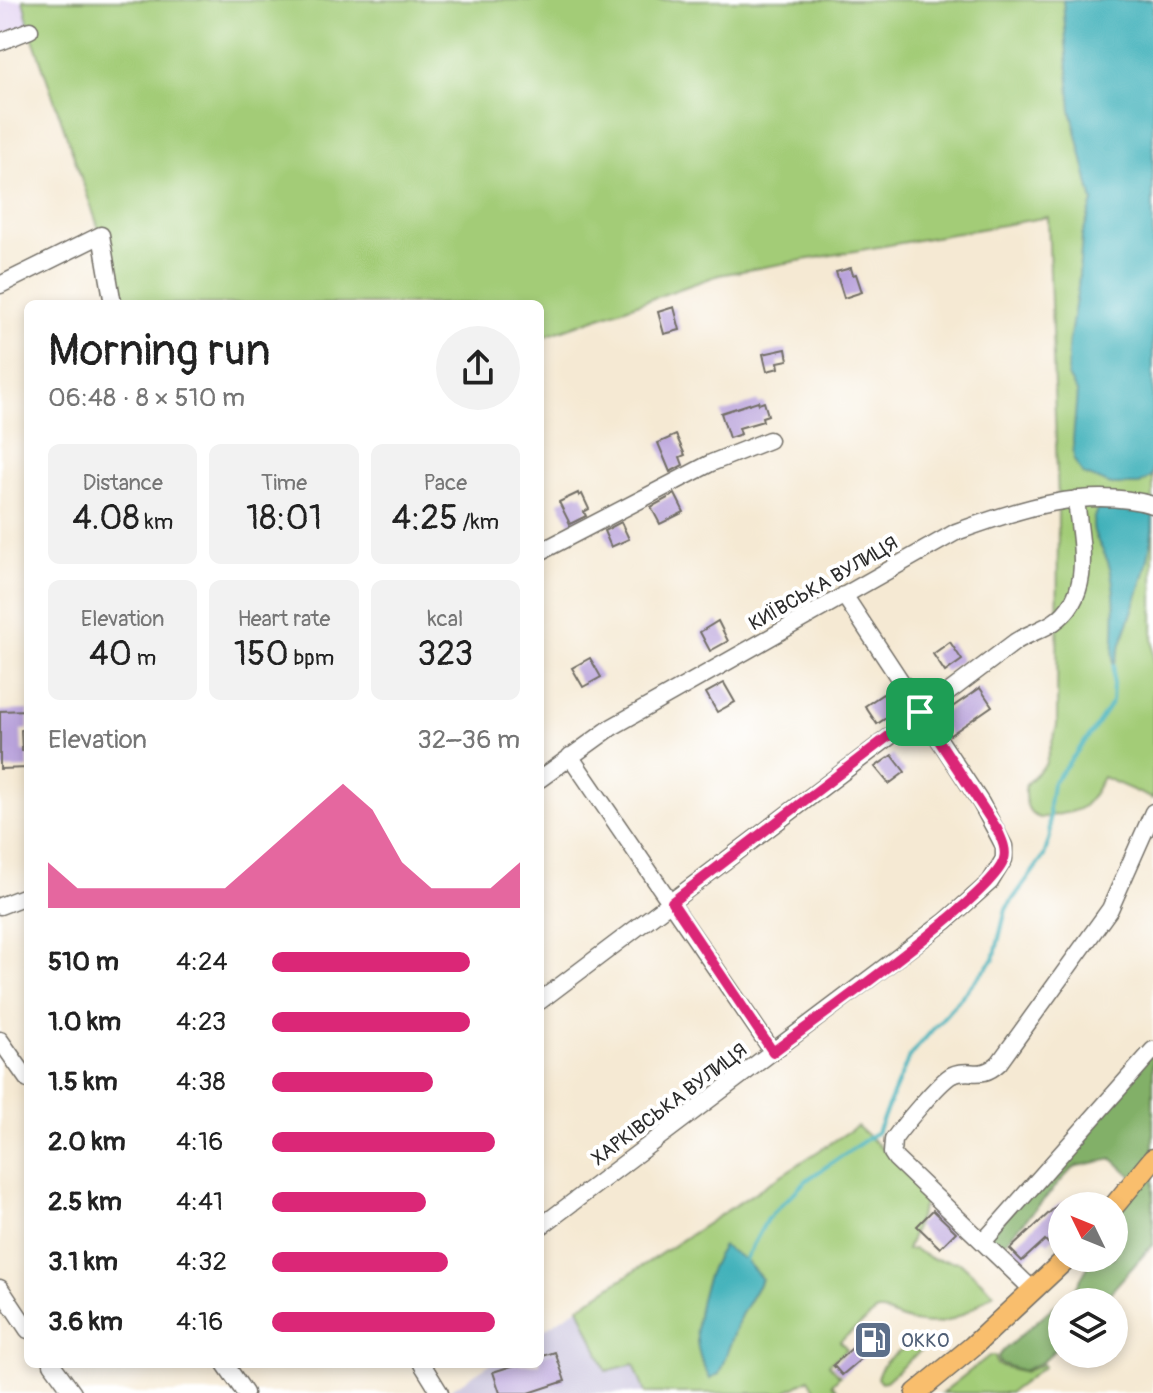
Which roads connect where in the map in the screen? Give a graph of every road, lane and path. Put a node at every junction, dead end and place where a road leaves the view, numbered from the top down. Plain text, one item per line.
1 (30, 30) dead end
2 (0, 42) edge
3 (0, 285) edge
4 (112, 300) edge
5 (769, 440) dead end
6 (1076, 499) junction
7 (1153, 505) edge
8 (544, 550) edge
9 (844, 595) junction
10 (920, 712) junction
11 (570, 756) junction
12 (544, 776) edge
13 (1153, 812) edge
14 (24, 897) edge
15 (672, 902) junction
16 (0, 906) edge
17 (544, 998) edge
18 (0, 1040) edge
19 (1153, 1050) edge
20 (773, 1052) junction
21 (24, 1074) edge
22 (1153, 1159) edge
23 (1126, 1192) edge
24 (544, 1224) edge
25 (983, 1242) junction
26 (1053, 1272) edge
27 (0, 1288) edge
28 (1034, 1291) junction
29 (24, 1324) edge
30 (55, 1368) edge
31 (228, 1368) edge
32 (424, 1368) edge
33 (73, 1393) edge
34 (245, 1393) edge
35 (440, 1393) edge
36 (916, 1393) edge

1 - 2 street
3 - 4 street
5 - 8 street
6 - 7 street, КИЇВСЬКА ВУЛИЦЯ
6 - 9 street, КИЇВСЬКА ВУЛИЦЯ
6 - 10 street
9 - 10 street
9 - 11 street, КИЇВСЬКА ВУЛИЦЯ
10 - 15 street
10 - 20 street, ХАРКІВСЬКА ВУЛИЦЯ
11 - 12 street, КИЇВСЬКА ВУЛИЦЯ
11 - 15 street
13 - 25 street
14 - 16 street
15 - 17 street
15 - 20 street
18 - 21 street
19 - 25 street
20 - 24 street, ХАРКІВСЬКА ВУЛИЦЯ
22 - 23 main road
25 - 28 street
26 - 28 main road
27 - 29 street
28 - 36 main road
30 - 33 street
31 - 34 street
32 - 35 street

